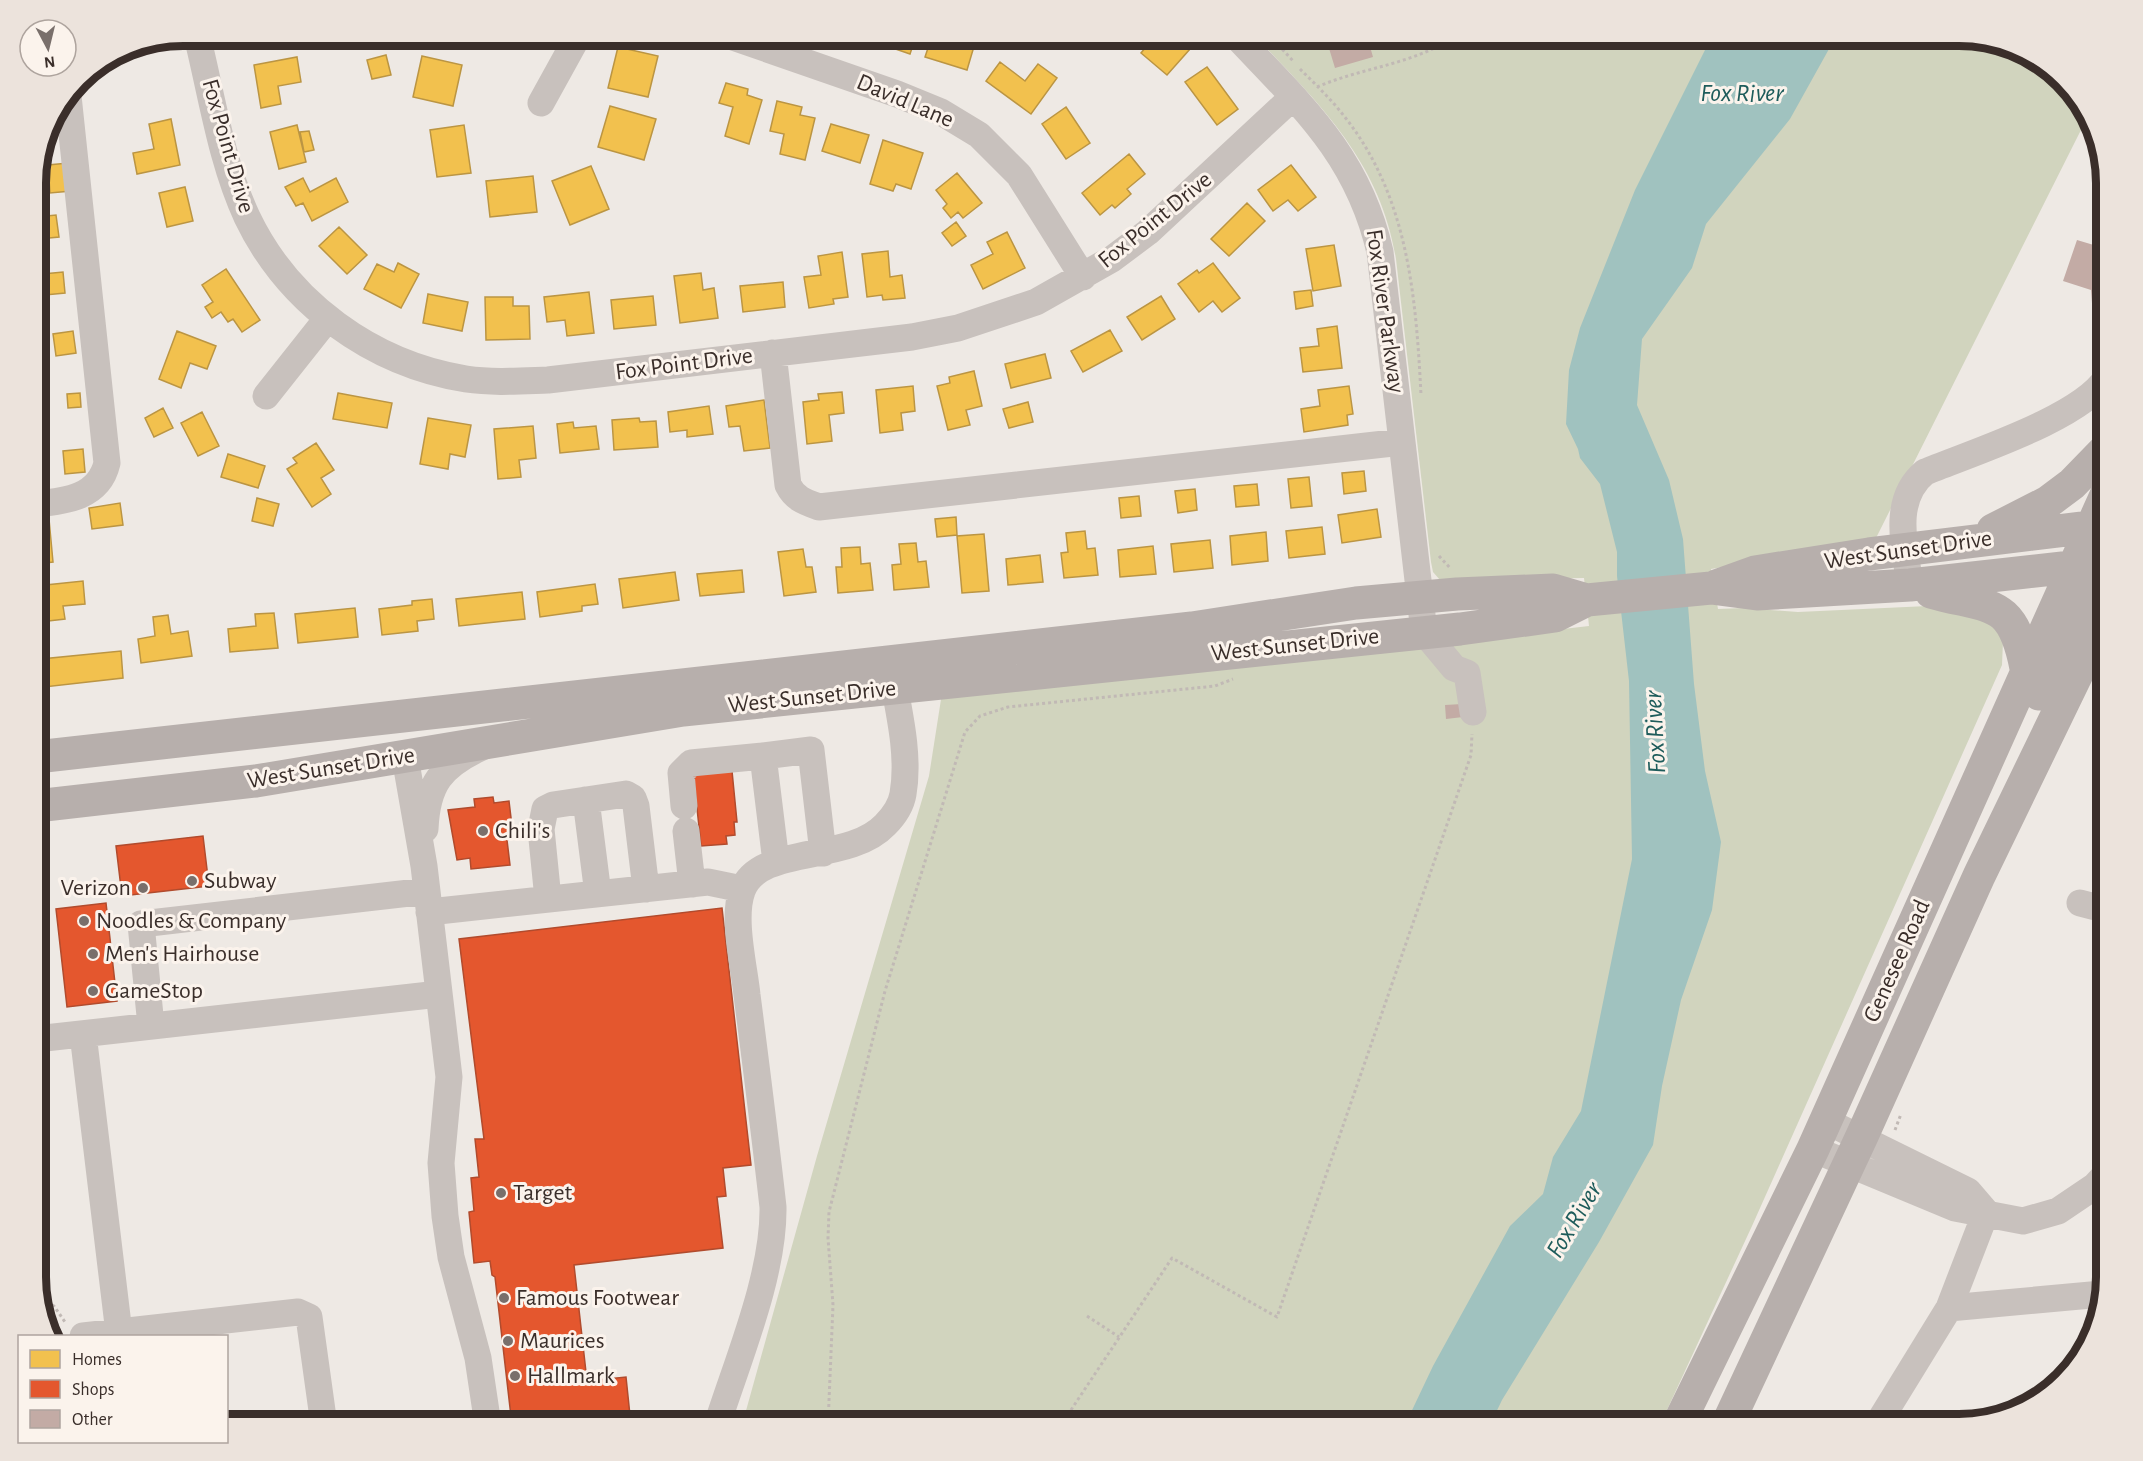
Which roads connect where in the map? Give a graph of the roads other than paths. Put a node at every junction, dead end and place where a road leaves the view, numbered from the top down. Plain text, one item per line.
1 (199, 46) edge
2 (573, 46) edge
3 (759, 46) edge
4 (1248, 46) edge
5 (1305, 92) junction
6 (541, 103) dead end
7 (69, 108) edge
8 (1083, 277) junction
9 (327, 319) junction
10 (773, 353) junction
11 (2096, 390) edge
12 (266, 396) dead end
13 (1402, 442) junction
14 (2096, 459) edge
15 (47, 502) edge
16 (2096, 526) edge
17 (1969, 541) junction
18 (2096, 546) edge
19 (1905, 549) junction
20 (2093, 565) edge
21 (1910, 585) junction
22 (1711, 588) junction
23 (1420, 597) junction
24 (1587, 600) junction
25 (1424, 632) junction
26 (2096, 635) edge
27 (2096, 652) edge
28 (2082, 664) junction
29 (2026, 668) junction
30 (892, 674) junction
31 (548, 700) junction
32 (1473, 712) dead end
33 (423, 714) junction
34 (491, 742) junction
35 (47, 756) edge
36 (763, 756) junction
37 (405, 757) junction
38 (346, 766) junction
39 (586, 800) junction
40 (47, 805) edge
41 (823, 853) junction
42 (776, 862) junction
43 (1979, 876) junction
44 (693, 884) junction
45 (646, 889) junction
46 (742, 889) junction
47 (427, 890) junction
48 (598, 894) junction
49 (548, 899) junction
50 (2080, 903) dead end
51 (2096, 907) edge
52 (439, 994) junction
53 (151, 1026) junction
54 (83, 1034) junction
55 (47, 1038) edge
56 (1820, 1135) junction
57 (1855, 1151) junction
58 (2096, 1189) edge
59 (1986, 1212) junction
60 (2095, 1295) edge
61 (1949, 1308) junction
62 (75, 1331) edge
63 (119, 1333) junction
64 (322, 1414) edge
65 (486, 1414) edge
66 (720, 1414) edge
67 (1683, 1414) edge
68 (1731, 1414) edge
69 (1884, 1414) edge

1 - 9 street, Fox Point Drive
2 - 6 street
3 - 8 street, David Lane
4 - 5 street, Fox River Parkway
5 - 8 street, Fox Point Drive
5 - 13 street, Fox River Parkway
7 - 15 street
8 - 10 street, Fox Point Drive
9 - 10 street, Fox Point Drive
9 - 12 street
10 - 13 street
11 - 19 street
13 - 23 street, Fox River Parkway
14 - 17 main road
16 - 17 main road, West Sunset Drive
17 - 19 main road, West Sunset Drive
18 - 20 main road, Genesee Road
19 - 21 street
19 - 22 main road, West Sunset Drive
20 - 21 main road, West Sunset Drive
20 - 29 main road, Genesee Road
20 - 43 main road
21 - 22 main road, West Sunset Drive
21 - 29 main road
22 - 24 main road, West Sunset Drive
23 - 24 main road, West Sunset Drive
23 - 25 street, Fox River Parkway
23 - 30 main road, West Sunset Drive
24 - 25 main road, West Sunset Drive
25 - 30 main road, West Sunset Drive
25 - 32 street
26 - 28 main road, Genesee Road
27 - 28 main road
28 - 43 main road, Genesee Road
29 - 56 main road, Genesee Road
30 - 31 main road, West Sunset Drive
30 - 34 main road, West Sunset Drive
30 - 41 street
31 - 33 main road, West Sunset Drive
31 - 37 main road
33 - 35 main road, West Sunset Drive
33 - 38 main road
34 - 37 main road, West Sunset Drive
34 - 47 street
36 - 41 street
36 - 42 street
36 - 44 street
37 - 38 main road, West Sunset Drive
37 - 47 street
38 - 40 main road, West Sunset Drive
39 - 45 street
39 - 48 street
39 - 49 street
41 - 42 street
42 - 46 street
43 - 57 main road, Genesee Road
44 - 45 street
44 - 46 street
45 - 48 street
46 - 66 street
47 - 49 street
47 - 52 street
47 - 53 street
48 - 49 street
50 - 51 street
52 - 53 street
52 - 65 street
53 - 54 street
54 - 55 street
54 - 63 street
56 - 57 street
56 - 67 main road, Genesee Road
57 - 59 street
57 - 68 main road, Genesee Road
58 - 59 street
59 - 61 street
60 - 61 street
61 - 69 street
62 - 63 street
63 - 64 street

